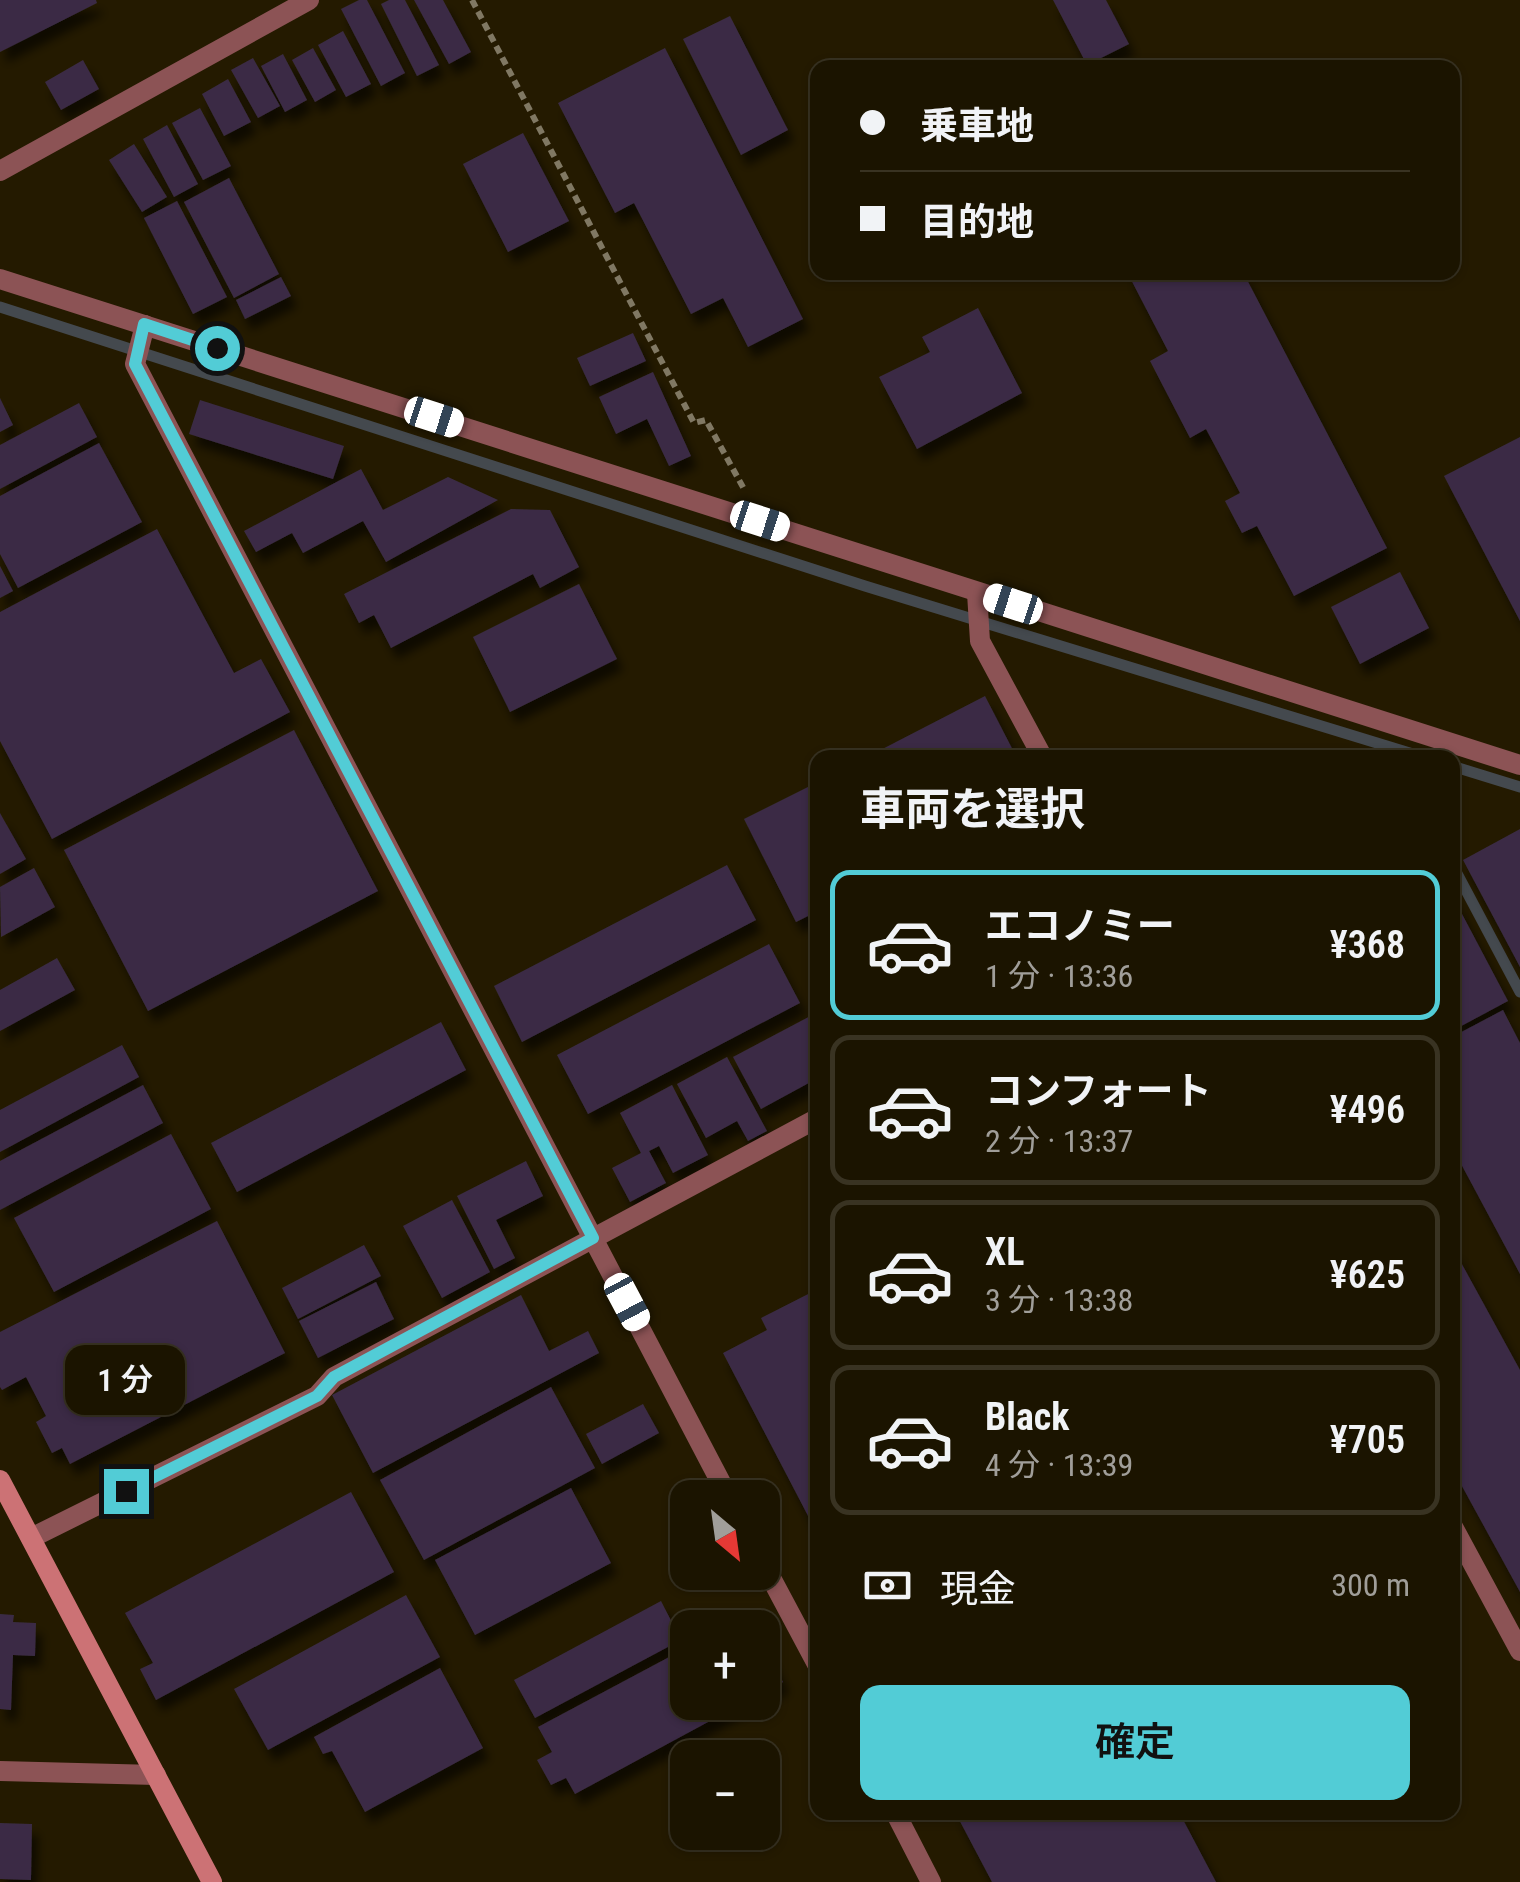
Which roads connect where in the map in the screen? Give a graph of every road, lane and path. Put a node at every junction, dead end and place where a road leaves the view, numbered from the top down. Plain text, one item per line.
1 (309, 0) edge
2 (472, 0) edge
3 (0, 171) edge
4 (0, 280) edge
5 (144, 324) junction
6 (760, 521) junction
7 (977, 593) junction
8 (1039, 750) edge
9 (1520, 766) edge
10 (810, 1122) edge
11 (593, 1238) junction
12 (0, 1480) edge
13 (720, 1480) edge
14 (31, 1538) junction
15 (1460, 1540) edge
16 (777, 1590) edge
17 (810, 1651) edge
18 (1520, 1652) edge
19 (0, 1771) edge
20 (156, 1774) junction
21 (898, 1820) edge
22 (212, 1882) edge
23 (931, 1882) edge

1 - 3 street
2 - 6 path
4 - 5 street
5 - 6 street
5 - 11 street
6 - 7 street
7 - 8 street
7 - 9 street
10 - 11 street
11 - 13 street
11 - 14 street
12 - 14 street
14 - 20 street
15 - 18 street
16 - 17 street
19 - 20 street
20 - 22 street
21 - 23 street

